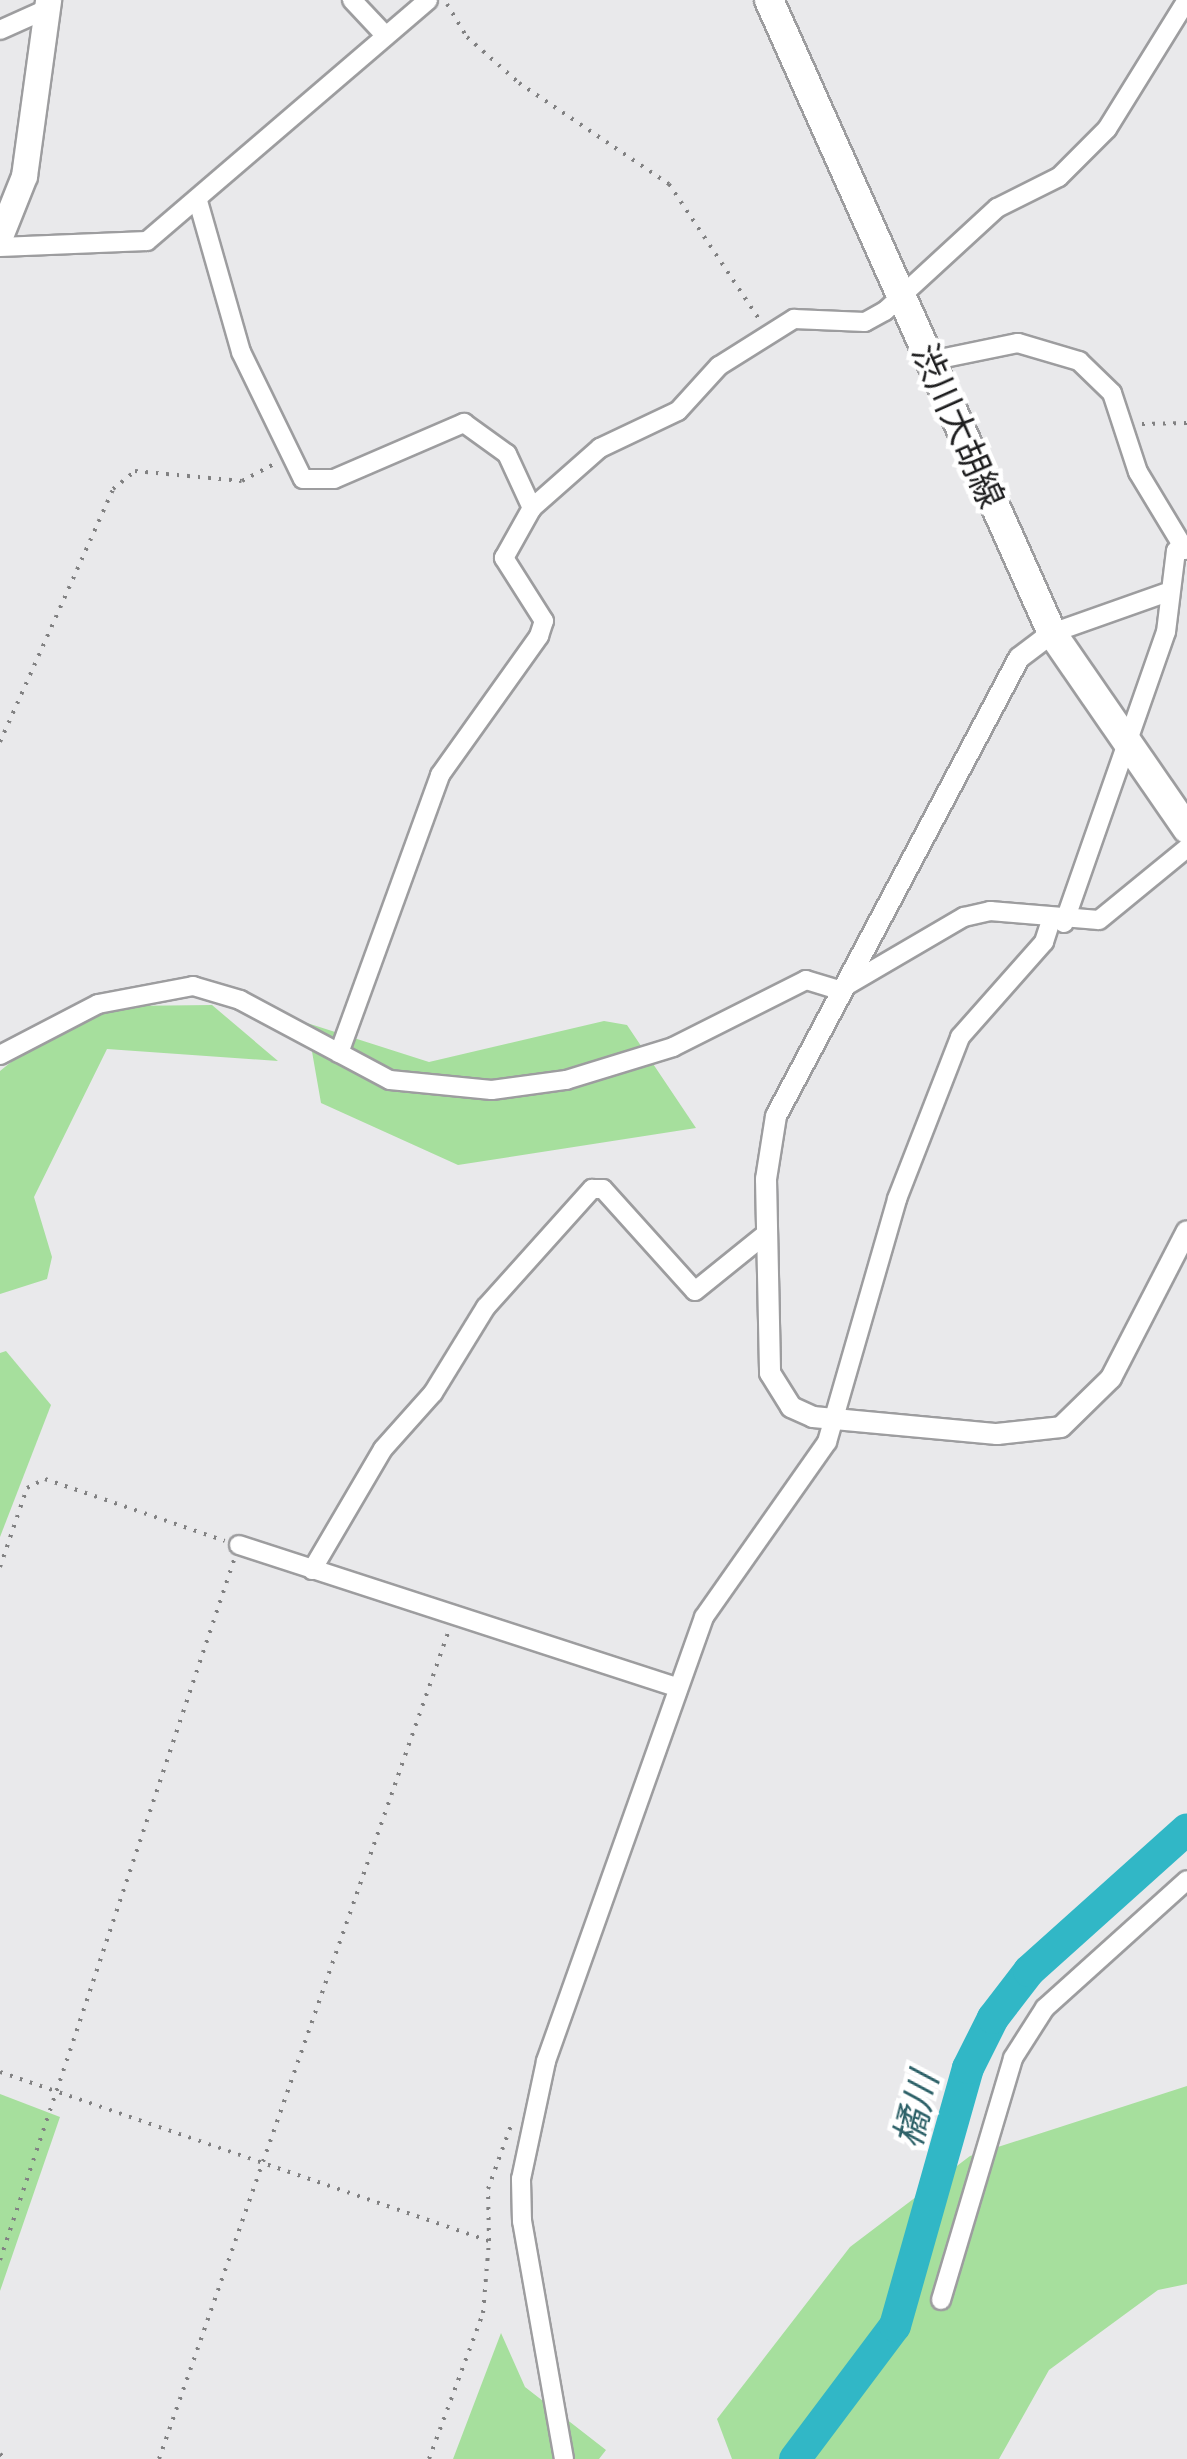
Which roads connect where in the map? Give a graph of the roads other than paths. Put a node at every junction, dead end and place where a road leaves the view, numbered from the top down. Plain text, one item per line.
1 (352, 0) edge
2 (428, 0) edge
3 (1187, 0) edge
4 (774, 3) edge
5 (48, 4) edge
6 (0, 30) edge
7 (384, 34) junction
8 (198, 201) junction
9 (0, 236) edge
10 (0, 246) edge
11 (900, 298) junction
12 (930, 361) junction
13 (532, 508) junction
14 (1186, 549) edge
15 (1165, 593) junction
16 (1052, 633) junction
17 (1128, 746) junction
18 (1187, 830) edge
19 (1187, 848) edge
20 (1057, 922) junction
21 (838, 990) junction
22 (339, 1053) junction
23 (0, 1054) edge
24 (1187, 1230) edge
25 (766, 1233) junction
26 (835, 1420) junction
27 (238, 1546) road end
28 (312, 1570) junction
29 (675, 1687) junction
30 (1187, 1880) edge
31 (940, 2300) dead end
32 (564, 2459) edge

1 - 7 street
2 - 7 street
3 - 11 street
4 - 11 main road, 渋川大胡線
5 - 6 street
5 - 9 main road
7 - 8 street
8 - 10 street
8 - 13 street
11 - 12 main road, 渋川大胡線
11 - 13 street
12 - 14 street
12 - 16 main road, 渋川大胡線
13 - 22 street
14 - 15 street
15 - 16 street
15 - 17 street
16 - 17 main road, 渋川大胡線
16 - 21 street
17 - 18 main road, 渋川大胡線
17 - 20 street
19 - 20 street
20 - 21 street
20 - 26 street
21 - 22 street
21 - 25 street
22 - 23 street
24 - 26 street
25 - 26 street
25 - 28 street
26 - 29 street
27 - 28 street
28 - 29 street
29 - 32 street
30 - 31 street

